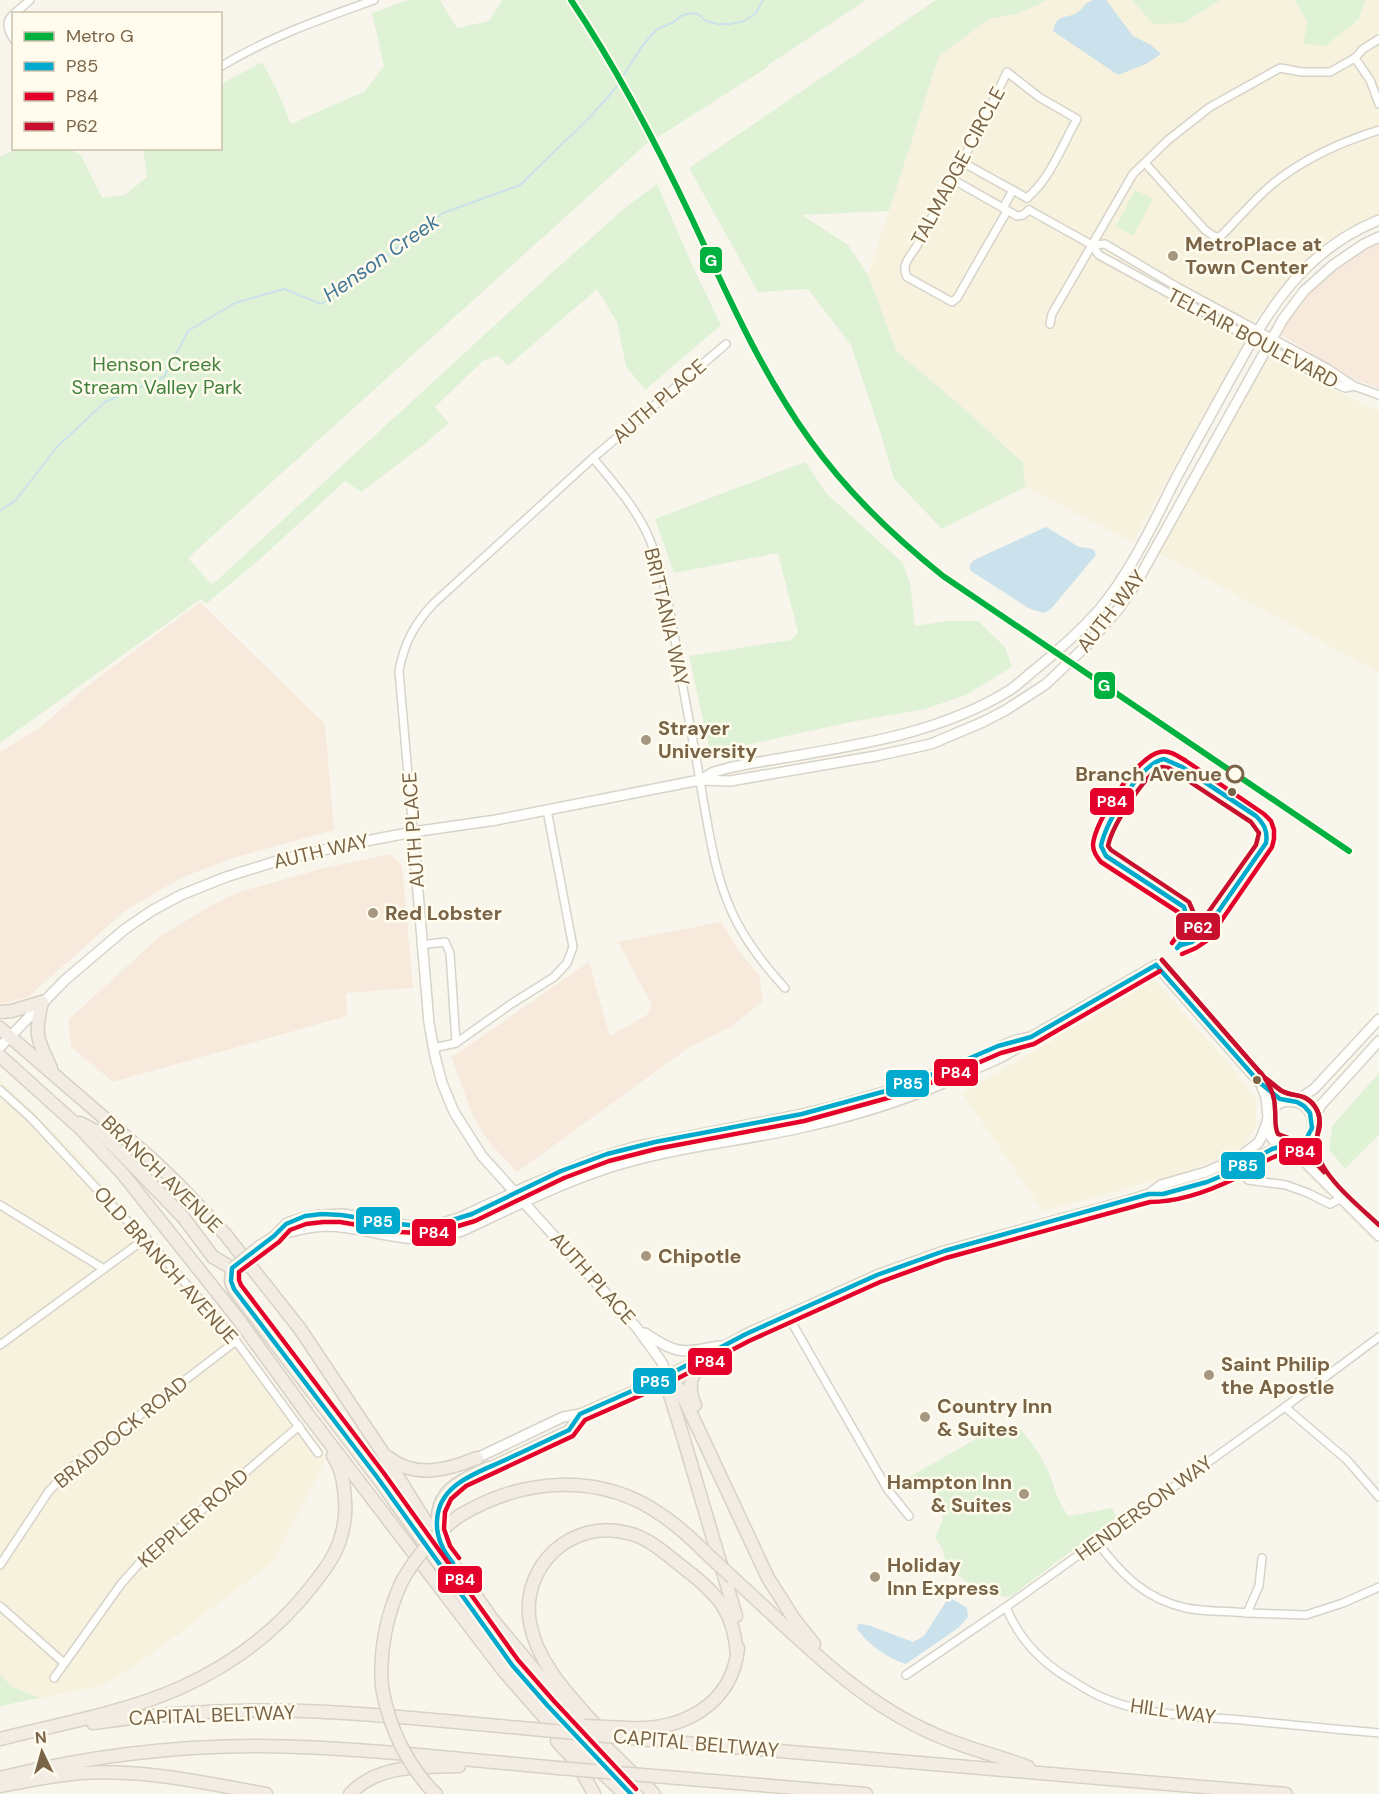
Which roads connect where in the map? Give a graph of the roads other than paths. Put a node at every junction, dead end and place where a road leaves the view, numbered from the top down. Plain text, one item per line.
1 (374, 0) edge
2 (28, 1) edge
3 (16, 12) edge
4 (12, 16) edge
5 (12, 35) edge
6 (1379, 39) edge
7 (1355, 58) junction
8 (222, 66) edge
9 (1379, 104) edge
10 (1379, 129) edge
11 (962, 162) junction
12 (1145, 163) junction
13 (952, 179) junction
14 (1013, 190) junction
15 (1028, 198) junction
16 (1005, 210) junction
17 (1029, 210) junction
18 (1379, 220) edge
19 (1379, 237) edge
20 (1092, 245) junction
21 (1157, 275) junction
22 (1153, 285) junction
23 (1050, 324) dead end
24 (1259, 328) junction
25 (1271, 337) junction
26 (1252, 339) junction
27 (726, 344) dead end
28 (1266, 348) junction
29 (1354, 386) junction
30 (1379, 395) edge
31 (593, 458) junction
32 (700, 780) junction
33 (547, 810) junction
34 (413, 832) junction
35 (422, 945) junction
36 (785, 988) dead end
37 (42, 1002) junction
38 (0, 1012) edge
39 (1379, 1018) edge
40 (0, 1028) edge
41 (10, 1036) junction
42 (1031, 1036) junction
43 (1379, 1041) edge
44 (456, 1043) junction
45 (0, 1047) edge
46 (433, 1048) junction
47 (0, 1056) edge
48 (53, 1072) junction
49 (1259, 1082) junction
50 (0, 1090) edge
51 (1291, 1102) junction
52 (68, 1118) junction
53 (1268, 1119) junction
54 (1312, 1121) junction
55 (1309, 1136) junction
56 (1286, 1146) junction
57 (1239, 1168) junction
58 (1324, 1182) junction
59 (516, 1192) junction
60 (1149, 1194) junction
61 (1340, 1199) junction
62 (524, 1202) junction
63 (0, 1204) edge
64 (1379, 1236) edge
65 (273, 1237) junction
66 (146, 1238) junction
67 (228, 1267) junction
68 (104, 1269) junction
69 (788, 1316) junction
70 (638, 1328) junction
71 (1379, 1337) edge
72 (236, 1341) junction
73 (0, 1345) edge
74 (724, 1346) junction
75 (703, 1358) junction
76 (668, 1375) junction
77 (1285, 1407) junction
78 (306, 1412) junction
79 (580, 1414) junction
80 (299, 1426) junction
81 (381, 1450) junction
82 (318, 1453) dead end
83 (477, 1458) joint
84 (715, 1465) junction
85 (488, 1468) joint
86 (1379, 1497) edge
87 (909, 1516) dead end
88 (1097, 1542) junction
89 (441, 1546) junction
90 (1262, 1558) dead end
91 (0, 1565) edge
92 (1379, 1587) edge
93 (0, 1606) edge
94 (1006, 1607) junction
95 (1247, 1613) junction
96 (475, 1633) junction
97 (737, 1655) junction
98 (64, 1663) junction
99 (831, 1667) junction
100 (906, 1675) dead end
101 (54, 1678) dead end
102 (519, 1726) junction
103 (1379, 1733) edge
104 (0, 1739) edge
105 (558, 1768) junction
106 (1041, 1772) junction
107 (0, 1778) edge
108 (678, 1778) junction
109 (0, 1786) edge
110 (432, 1790) edge
111 (266, 1794) edge
112 (350, 1794) edge
113 (594, 1794) edge
114 (625, 1794) edge
115 (631, 1794) edge
116 (654, 1794) edge
117 (787, 1794) edge
118 (866, 1794) edge
119 (1286, 1794) edge

1 - 8 street
2 - 3 street
4 - 5 street
6 - 7 street
7 - 9 street
7 - 12 street
10 - 12 street
11 - 13 street, TALMADGE CIRCLE
11 - 14 street
11 - 15 street, TALMADGE CIRCLE
12 - 20 street
13 - 16 street
13 - 16 street, TALMADGE CIRCLE
14 - 15 street
14 - 16 street
15 - 17 street
16 - 17 street
17 - 20 street, TELFAIR BOULEVARD
18 - 24 street, AUTH WAY
19 - 25 street, AUTH WAY
20 - 21 street, TELFAIR BOULEVARD
20 - 22 street, TELFAIR BOULEVARD
20 - 23 street
21 - 22 street, TELFAIR BOULEVARD
21 - 24 street, TELFAIR BOULEVARD
22 - 26 street, TELFAIR BOULEVARD
24 - 25 street, TELFAIR BOULEVARD
24 - 26 street, AUTH WAY
25 - 28 street, AUTH WAY
25 - 29 street, TELFAIR BOULEVARD
26 - 28 street, TELFAIR BOULEVARD
26 - 32 street, AUTH WAY
27 - 31 street, AUTH PLACE
28 - 29 street, TELFAIR BOULEVARD
28 - 32 street, AUTH WAY
29 - 30 street, TELFAIR BOULEVARD
31 - 32 street, BRITTANIA WAY
31 - 34 street, AUTH PLACE
32 - 33 street, AUTH WAY
32 - 36 street, BRITTANIA WAY
33 - 34 street, AUTH WAY
33 - 44 street
34 - 35 street, AUTH PLACE
34 - 37 street, AUTH WAY
35 - 44 street
35 - 46 street, AUTH PLACE
37 - 38 highway
37 - 41 street, AUTH WAY
37 - 48 highway
39 - 51 street
40 - 41 highway, BRANCH AVENUE
41 - 45 street, AUTH WAY
41 - 48 highway, BRANCH AVENUE
42 - 49 street
42 - 59 street
42 - 62 street
43 - 54 street
44 - 46 street
46 - 59 street, AUTH PLACE
47 - 52 highway, BRANCH AVENUE
48 - 81 highway, BRANCH AVENUE
49 - 51 street
49 - 53 street
50 - 66 street, OLD BRANCH AVENUE
51 - 53 street
51 - 54 street
52 - 67 highway
52 - 78 highway, BRANCH AVENUE
53 - 56 street
53 - 60 street
54 - 55 street
55 - 56 street
55 - 58 street
56 - 57 street
56 - 58 street
57 - 60 street
57 - 61 street
58 - 61 street
59 - 62 street, AUTH PLACE
59 - 65 street
60 - 69 street
61 - 64 street
62 - 65 street
62 - 70 street, AUTH PLACE
63 - 68 street
65 - 67 street, bridge
66 - 68 street
66 - 72 street, OLD BRANCH AVENUE
67 - 115 highway
68 - 73 street
69 - 74 street
69 - 87 street
70 - 74 street
70 - 76 street, AUTH PLACE
71 - 77 street, HENDERSON WAY
72 - 80 street, OLD BRANCH AVENUE
72 - 91 street, BRADDOCK ROAD
74 - 75 street
75 - 76 street
75 - 84 highway
76 - 79 street
76 - 84 highway
76 - 97 highway
77 - 86 street
77 - 88 street, HENDERSON WAY
78 - 96 highway, BRANCH AVENUE
78 - 104 highway
79 - 83 street
79 - 85 street
80 - 82 street, OLD BRANCH AVENUE
80 - 98 street, KEPPLER ROAD
81 - 83 highway
81 - 89 highway, BRANCH AVENUE
84 - 99 highway
85 - 89 highway
88 - 94 street, HENDERSON WAY
88 - 95 street
89 - 116 highway, BRANCH AVENUE
90 - 95 street
92 - 95 street
93 - 98 street
94 - 100 street, HENDERSON WAY
94 - 103 street, HILL WAY
96 - 113 highway
96 - 114 highway, BRANCH AVENUE
97 - 102 highway, bridge
97 - 116 highway
98 - 101 street, KEPPLER ROAD
99 - 106 highway
99 - 110 highway, bridge
102 - 104 highway, CAPITAL BELTWAY
102 - 106 highway, CAPITAL BELTWAY, bridge
105 - 107 highway, CAPITAL BELTWAY
105 - 108 highway, CAPITAL BELTWAY, bridge
105 - 112 highway
106 - 119 highway, CAPITAL BELTWAY
108 - 117 highway
108 - 118 highway, CAPITAL BELTWAY
109 - 111 highway

